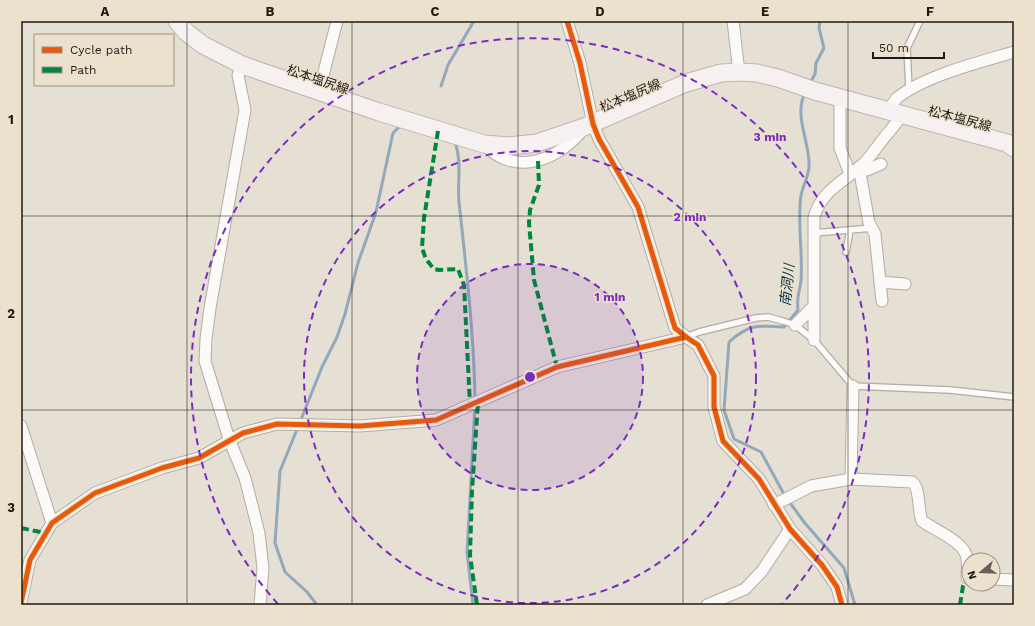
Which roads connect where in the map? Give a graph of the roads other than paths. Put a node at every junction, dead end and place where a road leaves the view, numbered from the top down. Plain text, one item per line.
1 (177, 21) edge
2 (337, 21) edge
3 (567, 21) edge
4 (733, 21) edge
5 (920, 21) edge
6 (1014, 52) edge
7 (242, 65) junction
8 (739, 72) junction
9 (319, 91) junction
10 (910, 91) junction
11 (840, 98) junction
12 (895, 112) junction
13 (588, 126) junction
14 (1014, 148) edge
15 (881, 164) dead end
16 (860, 167) junction
17 (850, 174) junction
18 (872, 228) junction
19 (850, 230) junction
20 (814, 233) junction
21 (846, 252) dead end
22 (880, 282) junction
23 (906, 284) dead end
24 (882, 301) dead end
25 (813, 307) junction
26 (795, 325) junction
27 (686, 337) junction
28 (814, 340) junction
29 (852, 386) junction
30 (1014, 397) edge
31 (21, 426) edge
32 (229, 439) junction
33 (851, 479) junction
34 (774, 505) junction
35 (52, 523) junction
36 (790, 529) junction
37 (964, 552) edge
38 (1001, 579) edge
39 (1014, 580) edge
40 (21, 603) edge
41 (260, 605) edge
42 (707, 605) edge
43 (842, 605) edge

1 - 7 main road, 松本塩尻線
2 - 9 street
3 - 13 street
4 - 8 street
5 - 10 lane
6 - 10 street
7 - 9 main road, 松本塩尻線
7 - 32 street
8 - 11 main road, 松本塩尻線
8 - 13 main road, 松本塩尻線
9 - 13 main road, 松本塩尻線
10 - 12 street
11 - 12 main road, 松本塩尻線
11 - 17 street
12 - 14 main road, 松本塩尻線
12 - 16 street
13 - 27 street
15 - 16 street
16 - 17 street
16 - 18 street
17 - 20 street
18 - 19 lane
18 - 22 street
19 - 20 lane
19 - 21 lane
20 - 25 street
22 - 23 street
22 - 24 street
25 - 26 street
25 - 28 street
26 - 27 lane
26 - 28 lane
27 - 32 street
27 - 34 street
28 - 29 lane
29 - 30 lane
29 - 33 street
31 - 35 street
32 - 35 street
32 - 41 street
33 - 34 street
33 - 37 street
34 - 36 street
35 - 40 street
36 - 42 street
36 - 43 street
38 - 39 street

